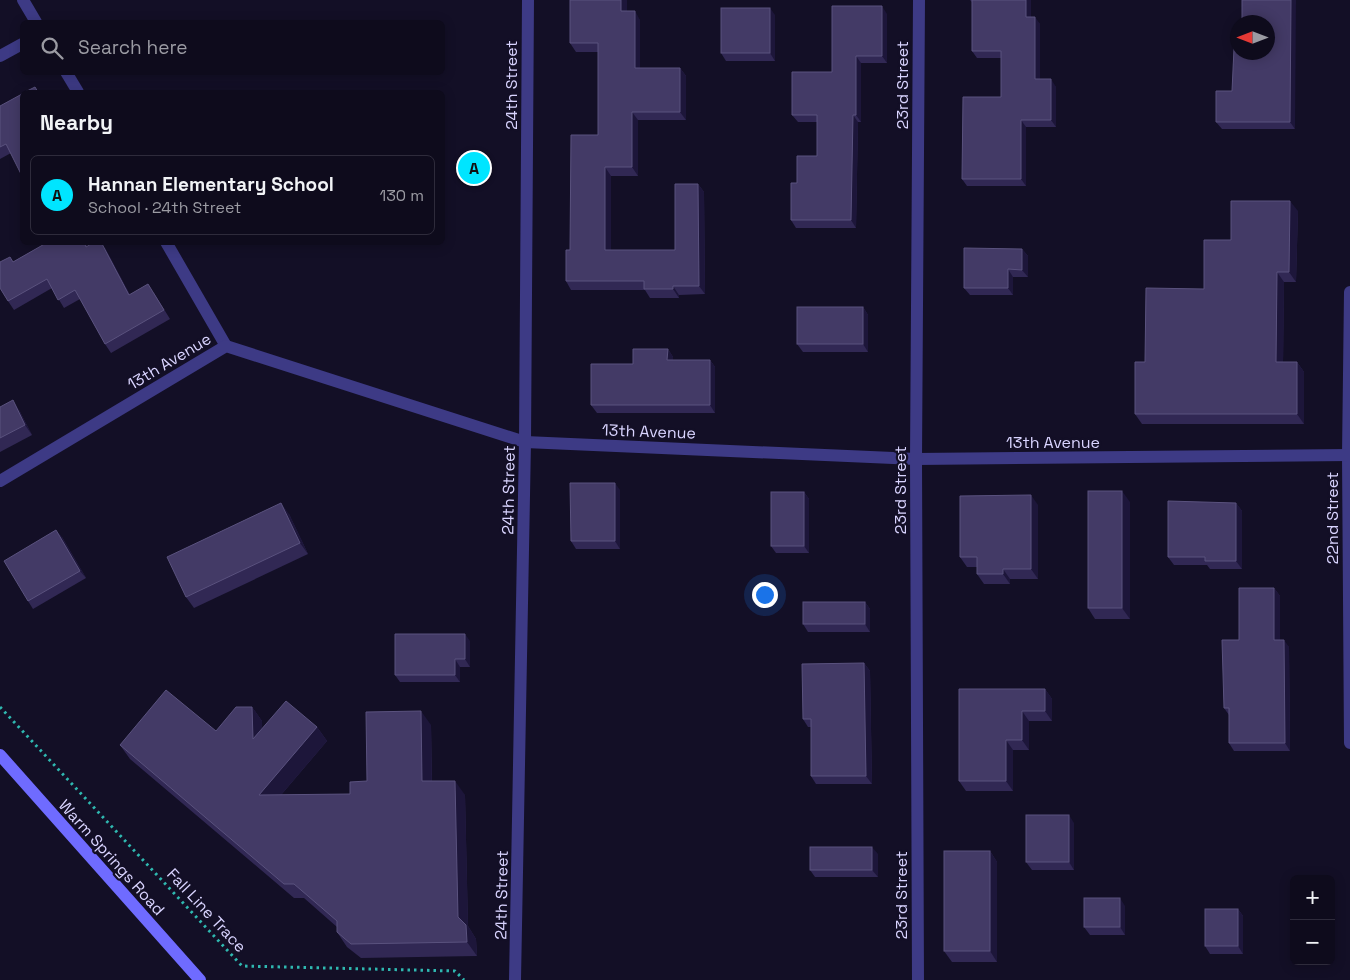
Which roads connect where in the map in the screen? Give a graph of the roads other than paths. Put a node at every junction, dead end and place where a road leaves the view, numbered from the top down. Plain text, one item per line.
1 (23, 0) edge
2 (528, 0) edge
3 (919, 0) edge
4 (35, 20) edge
5 (20, 45) edge
6 (0, 56) edge
7 (68, 75) edge
8 (77, 90) edge
9 (168, 245) edge
10 (1350, 292) edge
11 (226, 346) junction
12 (525, 442) junction
13 (1349, 455) edge
14 (916, 459) junction
15 (0, 481) edge
16 (1350, 743) edge
17 (0, 755) edge
18 (200, 980) edge
19 (516, 980) edge
20 (918, 980) edge

1 - 4 street
2 - 12 street, 24th Street
3 - 14 street, 23rd Street
5 - 6 street
7 - 8 street
9 - 11 street
10 - 13 street, 22nd Street
11 - 12 street, 13th Avenue
11 - 15 street, 13th Avenue
12 - 14 street, 13th Avenue
12 - 19 street, 24th Street
13 - 14 street, 13th Avenue
13 - 16 street, 22nd Street
14 - 20 street, 23rd Street
17 - 18 main road, Warm Springs Road

